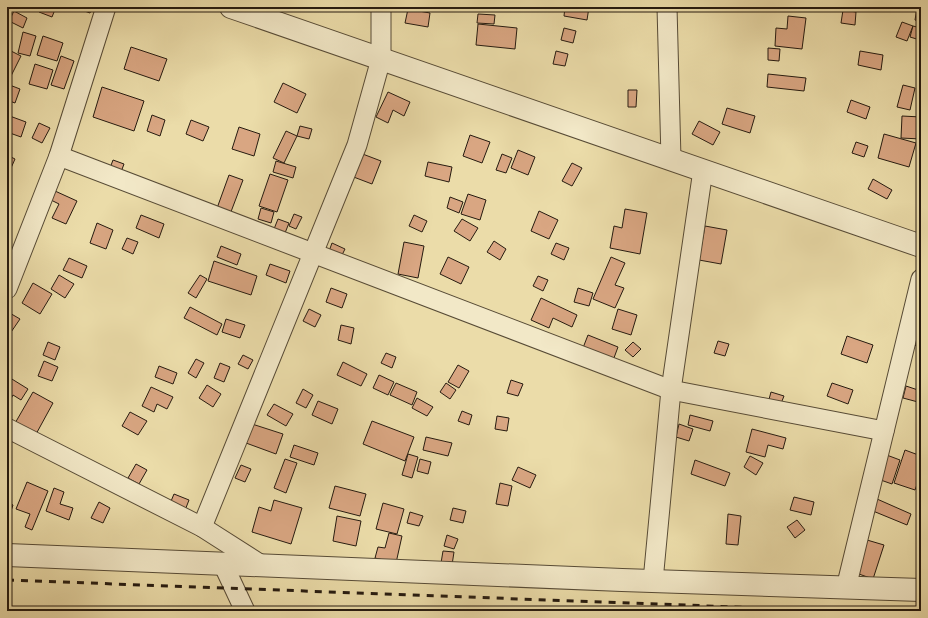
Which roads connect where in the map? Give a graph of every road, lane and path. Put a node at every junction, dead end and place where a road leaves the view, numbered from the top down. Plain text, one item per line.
1 (106, 7) edge
2 (231, 7) edge
3 (381, 7) edge
4 (667, 7) edge
5 (381, 59) junction
6 (59, 156) junction
7 (671, 159) junction
8 (702, 170) junction
9 (921, 246) edge
10 (313, 255) junction
11 (921, 279) edge
12 (7, 289) edge
13 (670, 390) junction
14 (7, 428) edge
15 (884, 431) junction
16 (202, 527) junction
17 (7, 556) edge
18 (223, 564) junction
19 (263, 566) junction
20 (653, 582) junction
21 (846, 588) junction
22 (921, 590) edge
23 (246, 611) edge

1 - 6 street
2 - 5 street
3 - 5 street
4 - 7 street
5 - 7 street
5 - 10 street
6 - 10 street
6 - 12 street
7 - 8 street
8 - 9 street
8 - 13 street
10 - 13 street
10 - 16 street
11 - 15 street
13 - 15 street
13 - 20 street
14 - 16 street
15 - 21 street
16 - 19 street
17 - 18 street
18 - 19 street
18 - 23 street
19 - 20 street
20 - 21 street
21 - 22 street

